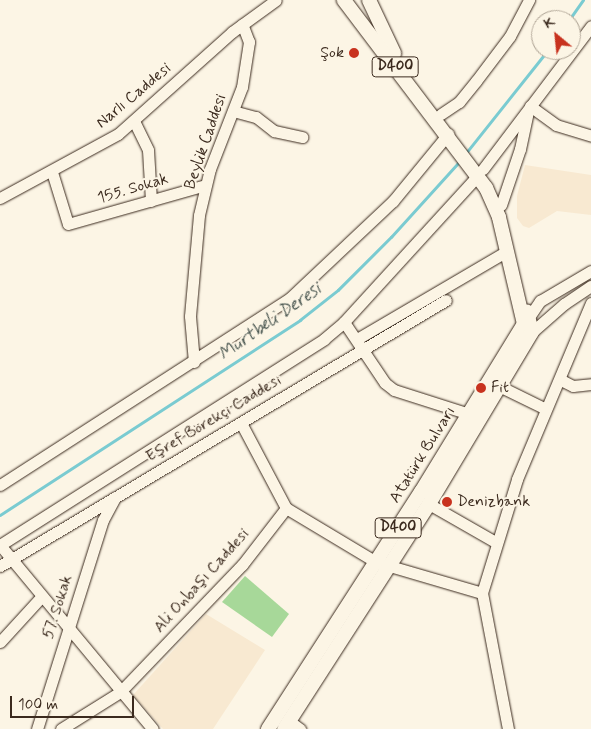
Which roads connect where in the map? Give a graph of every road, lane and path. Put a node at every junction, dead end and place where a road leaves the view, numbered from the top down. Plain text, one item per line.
1 (276, 0) edge
2 (344, 0) edge
3 (369, 0) edge
4 (529, 0) edge
5 (242, 24) junction
6 (591, 26) edge
7 (530, 106) junction
8 (233, 111) junction
9 (441, 114) junction
10 (134, 121) junction
11 (450, 131) junction
12 (591, 136) edge
13 (302, 137) dead end
14 (478, 169) junction
15 (52, 172) junction
16 (206, 185) junction
17 (0, 198) edge
18 (151, 201) junction
19 (501, 205) junction
20 (507, 250) junction
21 (591, 271) edge
22 (591, 286) edge
23 (446, 300) dead end
24 (591, 304) edge
25 (529, 320) junction
26 (344, 322) junction
27 (360, 345) junction
28 (194, 362) junction
29 (560, 380) junction
30 (591, 384) edge
31 (499, 386) junction
32 (546, 409) junction
33 (469, 414) junction
34 (241, 423) junction
35 (0, 484) edge
36 (115, 497) junction
37 (429, 504) junction
38 (286, 508) junction
39 (497, 543) junction
40 (6, 552) edge
41 (382, 563) junction
42 (0, 566) edge
43 (482, 593) junction
44 (42, 596) junction
45 (69, 629) junction
46 (0, 642) edge
47 (120, 692) junction
48 (291, 726) edge
49 (37, 729) edge
50 (61, 729) edge
51 (153, 729) edge
52 (268, 729) edge
53 (508, 729) edge

1 - 5 street, Narlı Caddesi
2 - 11 main road, D400
3 - 9 main road, D400
4 - 9 street
5 - 8 street, Beylik Caddesi
5 - 10 street, Narlı Caddesi
6 - 7 street
7 - 12 street
7 - 14 street
7 - 19 street
8 - 13 street
8 - 16 street, Beylik Caddesi
9 - 11 main road, D400
10 - 15 street, Narlı Caddesi
10 - 18 street
11 - 14 main road, D400
11 - 28 street
14 - 19 main road, D400
14 - 20 main road, D400
14 - 26 street
15 - 17 street, Narlı Caddesi
15 - 18 street, 155. Sokak
16 - 18 street, 155. Sokak
16 - 28 street, Beylik Caddesi
19 - 25 main road, D400
20 - 25 main road, D400
20 - 27 street, Eşref Börekçi Caddesi
21 - 25 street
22 - 25 street
23 - 27 street, Eşref Börekçi Caddesi
24 - 29 street
25 - 31 main road, Atatürk Bulvarı / D400
25 - 33 main road, Atatürk Bulvarı / D400
26 - 27 street
26 - 40 street
27 - 33 street
27 - 34 street, Eşref Börekçi Caddesi
28 - 35 street
29 - 30 street
29 - 32 street
31 - 32 street
31 - 37 main road, Atatürk Bulvarı / D400
32 - 39 street
33 - 41 main road, Atatürk Bulvarı / D400
34 - 36 street, Eşref Börekçi Caddesi
34 - 38 street
36 - 40 street, Eşref Börekçi Caddesi
36 - 45 street, 57. Sokak
37 - 39 street
37 - 41 main road, Atatürk Bulvarı / D400
38 - 41 street
38 - 47 street, Ali Onbaşı Caddesi
39 - 43 street
40 - 42 street, Eşref Börekçi Caddesi
40 - 44 street
41 - 43 street
41 - 48 main road, Atatürk Bulvarı / D400
41 - 52 main road, Atatürk Bulvarı / D400
43 - 53 street
44 - 45 street
44 - 46 street
45 - 47 street
45 - 49 street, 57. Sokak
47 - 50 street, Ali Onbaşı Caddesi
47 - 51 street

